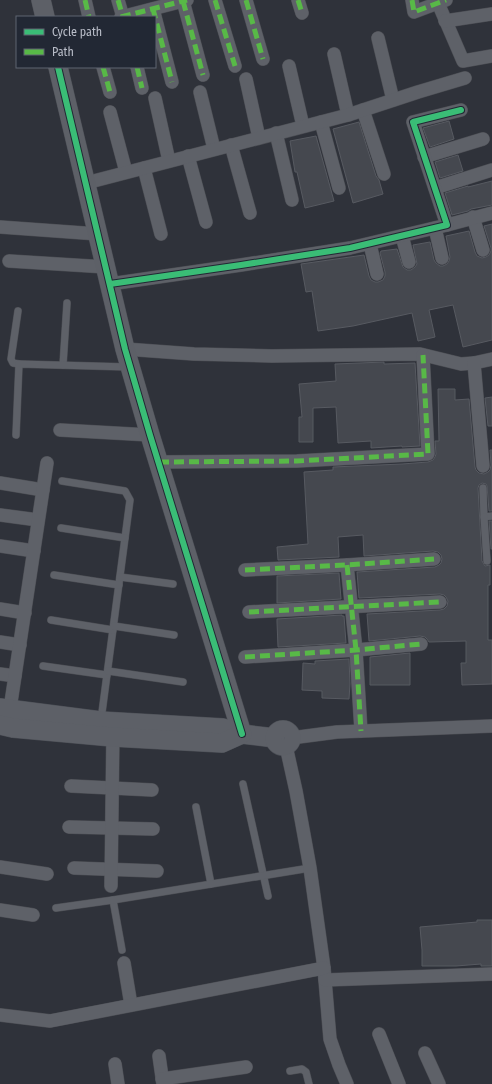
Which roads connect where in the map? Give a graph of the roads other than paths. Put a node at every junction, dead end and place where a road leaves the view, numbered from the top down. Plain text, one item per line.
1 (41, 0) edge
2 (85, 0) edge
3 (118, 0) edge
4 (185, 0) edge
5 (215, 0) edge
6 (246, 0) edge
7 (298, 0) edge
8 (412, 0) edge
9 (442, 2) edge
10 (156, 5) edge
11 (302, 13) dead end
12 (492, 14) edge
13 (45, 16) edge
14 (89, 16) edge
15 (122, 16) edge
16 (125, 16) edge
17 (445, 21) junction
18 (378, 38) dead end
19 (334, 54) dead end
20 (492, 56) edge
21 (263, 59) dead end
22 (235, 66) dead end
23 (289, 66) dead end
24 (58, 68) edge
25 (103, 68) edge
26 (137, 68) edge
27 (203, 75) dead end
28 (465, 78) dead end
29 (246, 79) dead end
30 (172, 82) dead end
31 (142, 88) dead end
32 (110, 92) dead end
33 (200, 92) dead end
34 (155, 98) dead end
35 (393, 100) junction
36 (363, 110) junction
37 (460, 110) dead end
38 (110, 112) dead end
39 (348, 115) junction
40 (321, 122) junction
41 (303, 126) junction
42 (276, 133) junction
43 (260, 138) junction
44 (483, 139) dead end
45 (232, 145) junction
46 (214, 149) junction
47 (188, 156) junction
48 (424, 156) junction
49 (169, 161) junction
50 (144, 168) junction
51 (492, 170) edge
52 (126, 172) junction
53 (384, 174) dead end
54 (86, 183) junction
55 (339, 188) dead end
56 (435, 188) junction
57 (292, 200) dead end
58 (250, 213) dead end
59 (492, 213) edge
60 (473, 217) junction
61 (206, 222) dead end
62 (0, 227) edge
63 (441, 227) junction
64 (98, 234) junction
65 (161, 234) dead end
66 (402, 236) junction
67 (370, 244) junction
68 (483, 250) dead end
69 (442, 258) dead end
70 (8, 261) dead end
71 (409, 262) dead end
72 (376, 274) dead end
73 (108, 275) junction
74 (67, 303) dead end
75 (18, 311) dead end
76 (423, 354) junction
77 (128, 358) junction
78 (492, 359) edge
79 (474, 363) junction
80 (19, 364) junction
81 (63, 365) junction
82 (60, 430) dead end
83 (16, 435) dead end
84 (150, 435) junction
85 (486, 438) edge
86 (159, 462) junction
87 (47, 463) dead end
88 (483, 466) dead end
89 (62, 481) dead end
90 (0, 483) edge
91 (483, 488) dead end
92 (43, 490) junction
93 (0, 514) edge
94 (492, 516) edge
95 (484, 517) junction
96 (38, 520) junction
97 (61, 528) dead end
98 (125, 538) junction
99 (0, 546) edge
100 (34, 551) junction
101 (434, 559) dead end
102 (487, 561) dead end
103 (347, 565) junction
104 (245, 570) dead end
105 (54, 575) dead end
106 (120, 581) junction
107 (173, 584) dead end
108 (440, 602) dead end
109 (351, 606) junction
110 (0, 609) edge
111 (25, 612) junction
112 (249, 612) dead end
113 (51, 620) dead end
114 (114, 628) junction
115 (174, 634) dead end
116 (0, 642) edge
117 (421, 644) dead end
118 (20, 645) junction
119 (356, 650) junction
120 (245, 657) dead end
121 (43, 666) dead end
122 (108, 673) junction
123 (0, 674) edge
124 (15, 676) junction
125 (183, 682) dead end
126 (5, 708) edge
127 (0, 726) edge
128 (492, 726) edge
129 (107, 728) junction
130 (361, 730) junction
131 (242, 734) junction
132 (284, 741) junction
133 (243, 784) dead end
134 (71, 786) dead end
135 (112, 788) junction
136 (152, 790) dead end
137 (196, 807) dead end
138 (69, 827) dead end
139 (112, 829) junction
140 (153, 829) dead end
141 (0, 867) edge
142 (74, 868) dead end
143 (310, 868) junction
144 (111, 869) junction
145 (157, 871) dead end
146 (47, 874) dead end
147 (263, 876) junction
148 (211, 884) junction
149 (111, 886) dead end
150 (268, 896) dead end
151 (113, 900) junction
152 (56, 908) dead end
153 (0, 910) edge
154 (33, 914) dead end
155 (122, 950) dead end
156 (124, 963) dead end
157 (324, 974) junction
158 (492, 974) edge
159 (131, 1005) junction
160 (0, 1015) edge
161 (379, 1034) dead end
162 (425, 1053) dead end
163 (159, 1056) dead end
164 (115, 1064) dead end
165 (246, 1067) dead end
166 (290, 1071) dead end
167 (162, 1082) edge
168 (118, 1084) edge
169 (309, 1084) edge
170 (347, 1084) edge
171 (399, 1084) edge
172 (439, 1084) edge

1 - 13 street
2 - 14 street
3 - 15 street
4 - 10 street
4 - 27 street
5 - 22 street
6 - 21 street
7 - 11 street
8 - 9 street
9 - 17 street
10 - 16 street
10 - 30 street
12 - 17 street
17 - 20 street
18 - 35 street
19 - 39 street
23 - 41 street
24 - 54 street
25 - 32 street
26 - 31 street
28 - 35 street
29 - 43 street
33 - 46 street
34 - 49 street
35 - 36 street
36 - 39 street
36 - 53 street
37 - 48 street
38 - 52 street
39 - 40 street
40 - 41 street
40 - 55 street
41 - 42 street
42 - 43 street
42 - 57 street
43 - 45 street
44 - 48 street
45 - 46 street
45 - 58 street
46 - 47 street
47 - 49 street
47 - 61 street
48 - 56 street
49 - 50 street
50 - 52 street
50 - 65 street
51 - 56 street
52 - 54 street
54 - 64 street
56 - 63 street
59 - 60 street
60 - 63 street
60 - 68 street
62 - 64 street
63 - 66 street
63 - 69 street
64 - 73 street
66 - 67 street
66 - 71 street
67 - 72 street
67 - 73 street
70 - 73 street
73 - 77 street
74 - 81 lane
75 - 80 lane
76 - 77 street
76 - 79 street
76 - 86 street
77 - 81 lane
77 - 84 street
78 - 79 street
79 - 85 street
80 - 81 lane
80 - 83 lane
82 - 84 street
84 - 86 street
85 - 88 street
86 - 131 street
87 - 92 street
89 - 98 lane
90 - 92 street
91 - 95 lane
92 - 96 street
93 - 96 street
94 - 95 lane
95 - 102 lane
96 - 100 street
97 - 98 lane
98 - 106 lane
99 - 100 street
100 - 111 street
101 - 103 street
103 - 104 street
103 - 109 street
105 - 106 lane
106 - 107 lane
106 - 114 lane
108 - 109 street
109 - 112 street
109 - 119 street
110 - 111 street
111 - 118 street
113 - 114 lane
114 - 115 lane
114 - 122 lane
116 - 118 street
117 - 119 street
118 - 124 street
119 - 120 street
119 - 130 street
121 - 122 lane
122 - 125 lane
122 - 129 lane
123 - 124 street
124 - 126 street
126 - 129 street
127 - 129 street
128 - 130 street
129 - 131 street
129 - 135 street
130 - 132 street
131 - 132 street
132 - 143 street
133 - 147 lane
134 - 135 street
135 - 136 street
135 - 139 street
137 - 148 lane
138 - 139 street
139 - 140 street
139 - 144 street
141 - 146 street
142 - 144 street
143 - 147 lane
143 - 157 street
144 - 145 street
144 - 149 street
147 - 148 lane
147 - 150 lane
148 - 151 lane
151 - 152 lane
151 - 155 lane
153 - 154 street
156 - 159 street
157 - 158 street
157 - 159 street
157 - 170 street
159 - 160 street
161 - 171 street
162 - 172 street
163 - 167 street
164 - 168 street
165 - 167 street
166 - 169 lane

